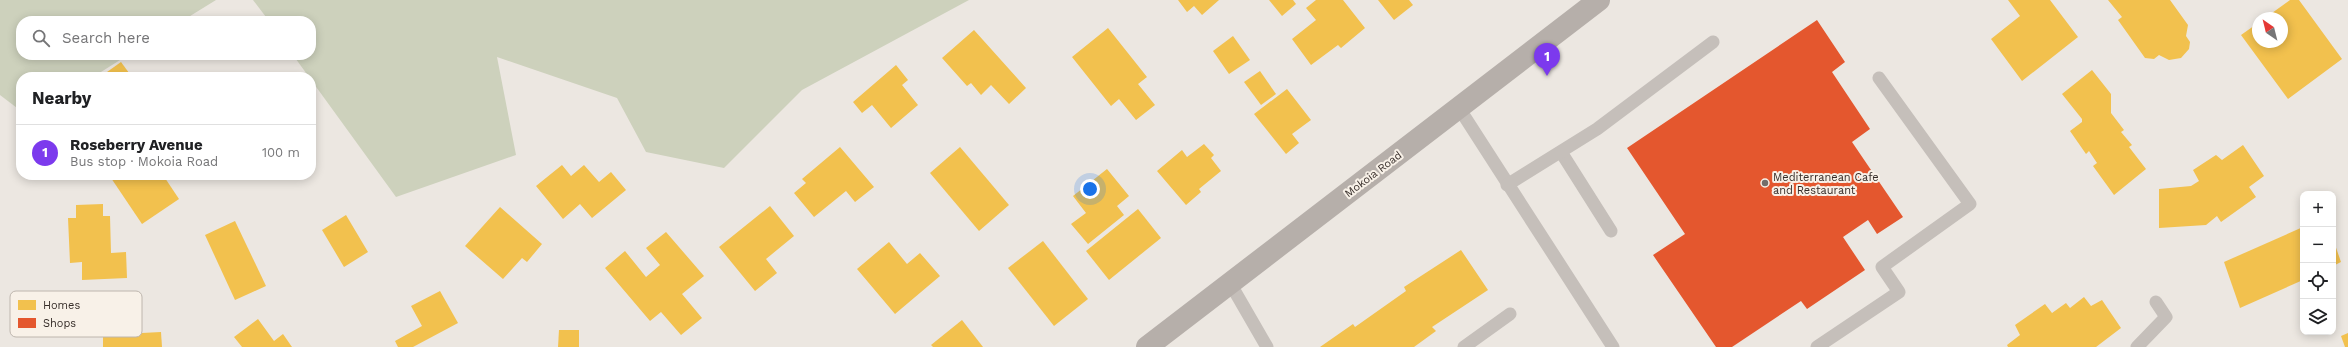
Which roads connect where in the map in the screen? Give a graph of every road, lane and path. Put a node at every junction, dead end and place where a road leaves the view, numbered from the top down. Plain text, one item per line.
1 (1599, 0) edge
2 (1713, 42) dead end
3 (1879, 78) dead end
4 (1459, 108) junction
5 (1561, 152) junction
6 (1507, 185) junction
7 (1611, 231) dead end
8 (1230, 284) junction
9 (2156, 302) dead end
10 (1510, 314) dead end
11 (1147, 347) edge
12 (1266, 347) edge
13 (1464, 347) edge
14 (1613, 347) edge
15 (1817, 347) edge
16 (2137, 347) edge

1 - 4 main road, Mokoia Road
2 - 5 lane
3 - 15 lane
4 - 6 lane
4 - 8 main road, Mokoia Road
5 - 6 lane
5 - 7 lane
6 - 14 lane
8 - 11 main road, Mokoia Road
8 - 12 lane
9 - 16 lane
10 - 13 lane

